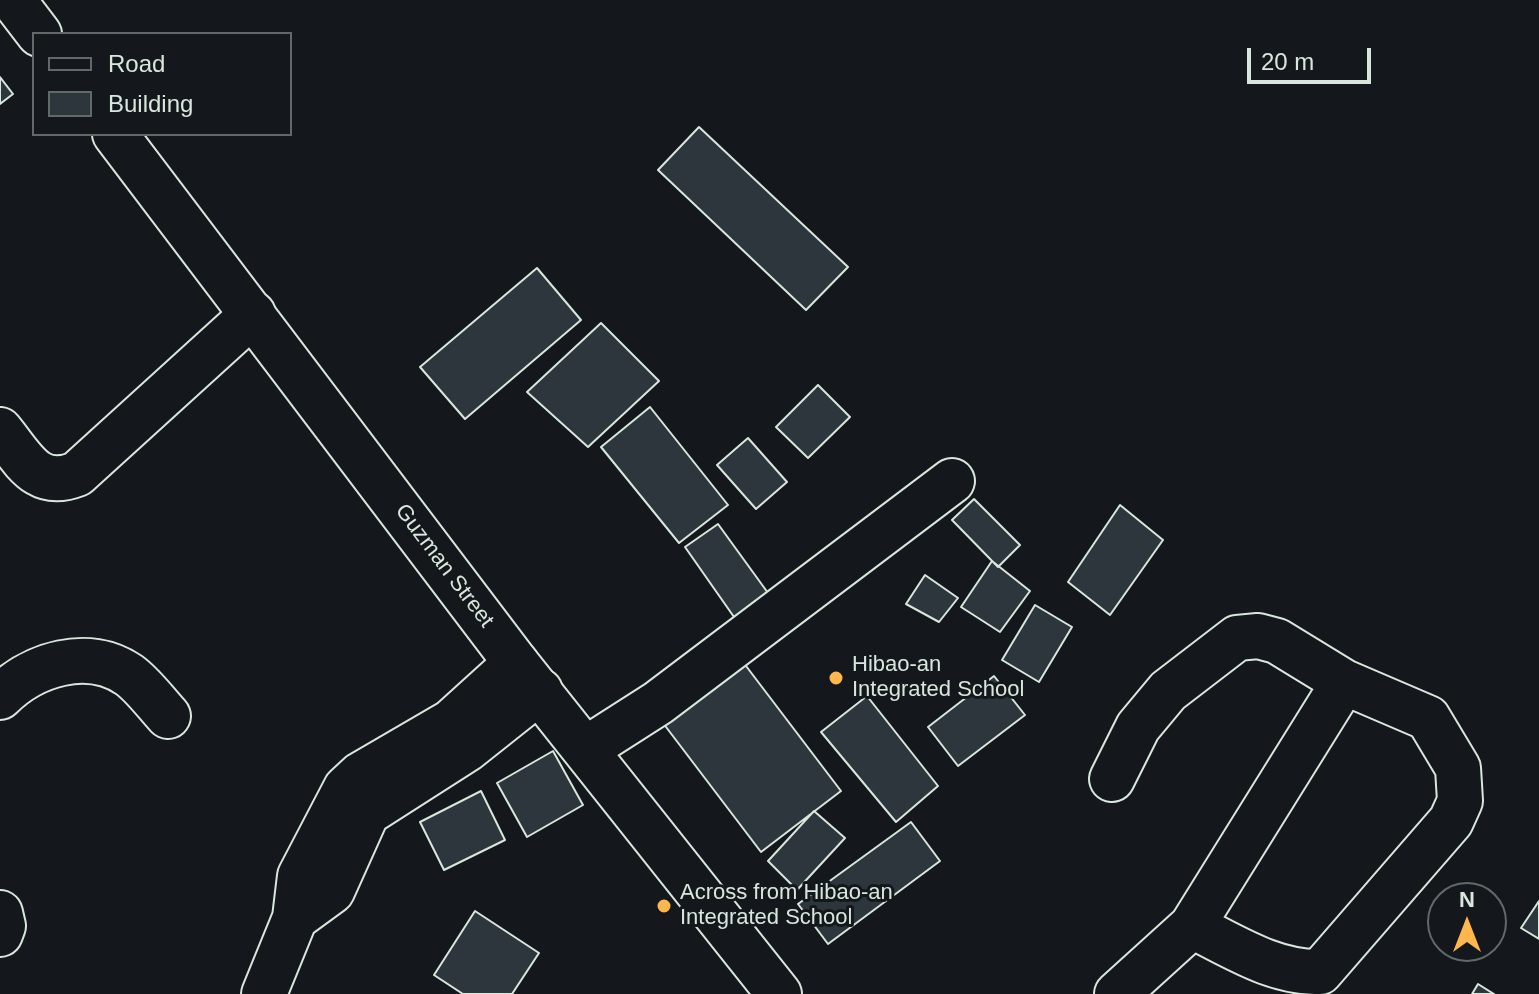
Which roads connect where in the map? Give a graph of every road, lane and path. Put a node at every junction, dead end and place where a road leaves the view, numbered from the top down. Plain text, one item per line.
1 (13, 0) edge
2 (37, 32) edge
3 (117, 136) edge
4 (253, 314) junction
5 (0, 430) edge
6 (952, 481) dead end
7 (528, 677) junction
8 (1344, 682) junction
9 (0, 697) edge
10 (168, 716) dead end
11 (586, 749) junction
12 (1112, 779) dead end
13 (0, 913) edge
14 (1192, 926) junction
15 (0, 934) edge
16 (264, 994) edge
17 (779, 994) edge
18 (1117, 994) edge

1 - 2 main road
3 - 4 main road, Guzman Street
4 - 5 main road
4 - 7 main road, Guzman Street
6 - 11 main road
7 - 11 main road, Guzman Street
7 - 16 main road
8 - 12 main road
8 - 14 main road
8 - 14 main road
9 - 10 main road
11 - 17 main road, Guzman Street
13 - 15 main road
14 - 18 main road

